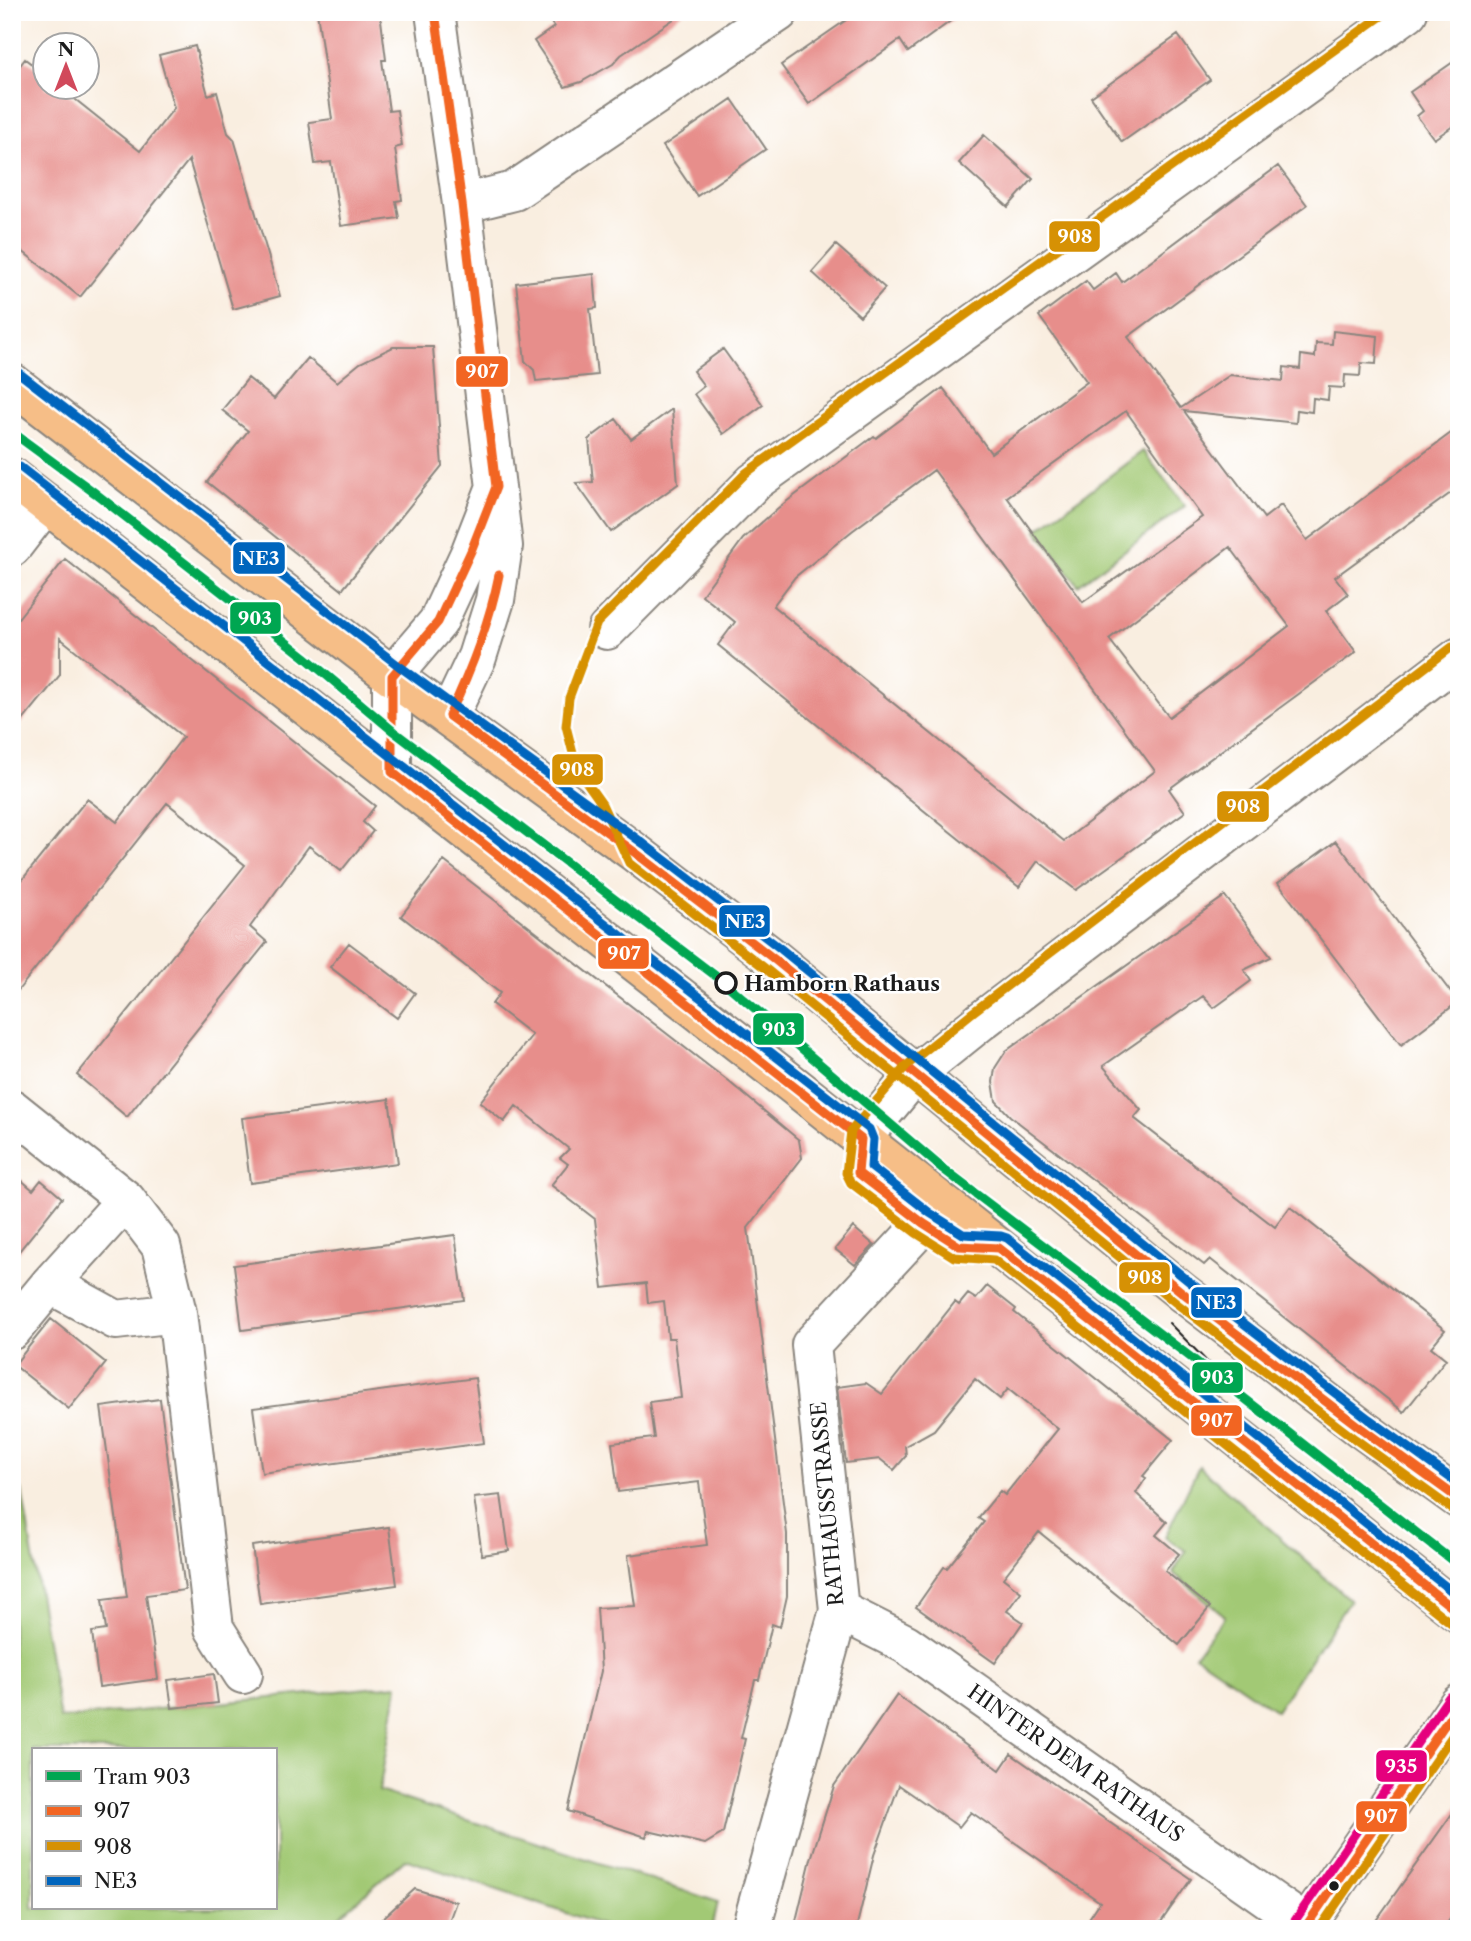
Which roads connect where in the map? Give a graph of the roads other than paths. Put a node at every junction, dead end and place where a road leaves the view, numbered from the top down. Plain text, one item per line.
1 (435, 12) edge
2 (779, 12) edge
3 (1408, 12) edge
4 (462, 204) junction
5 (12, 383) edge
6 (12, 477) edge
7 (496, 487) junction
8 (46, 503) junction
9 (12, 547) edge
10 (607, 631) dead end
11 (1459, 657) edge
12 (392, 676) junction
13 (449, 716) junction
14 (392, 772) junction
15 (914, 1075) junction
16 (12, 1109) edge
17 (861, 1139) junction
18 (126, 1200) junction
19 (942, 1204) junction
20 (50, 1284) junction
21 (177, 1313) junction
22 (12, 1330) edge
23 (1459, 1499) edge
24 (839, 1610) junction
25 (1459, 1613) edge
26 (243, 1674) dead end
27 (1459, 1704) edge
28 (1305, 1927) edge
29 (751, 1929) edge

1 - 4 street
2 - 4 street
3 - 10 street
4 - 7 street
5 - 12 main road
6 - 8 main road
7 - 12 street
7 - 13 street
8 - 9 street
8 - 14 main road
11 - 15 street
12 - 13 main road
12 - 14 street
13 - 15 main road
14 - 17 main road
15 - 17 street
15 - 23 main road
16 - 18 street
17 - 19 main road
18 - 20 street
18 - 21 street
19 - 24 street, RATHAUSSTRASSE
19 - 25 main road
20 - 21 street
20 - 22 street
21 - 26 street
24 - 28 street, HINTER DEM RATHAUS
24 - 29 street, RATHAUSSTRASSE
27 - 28 street

